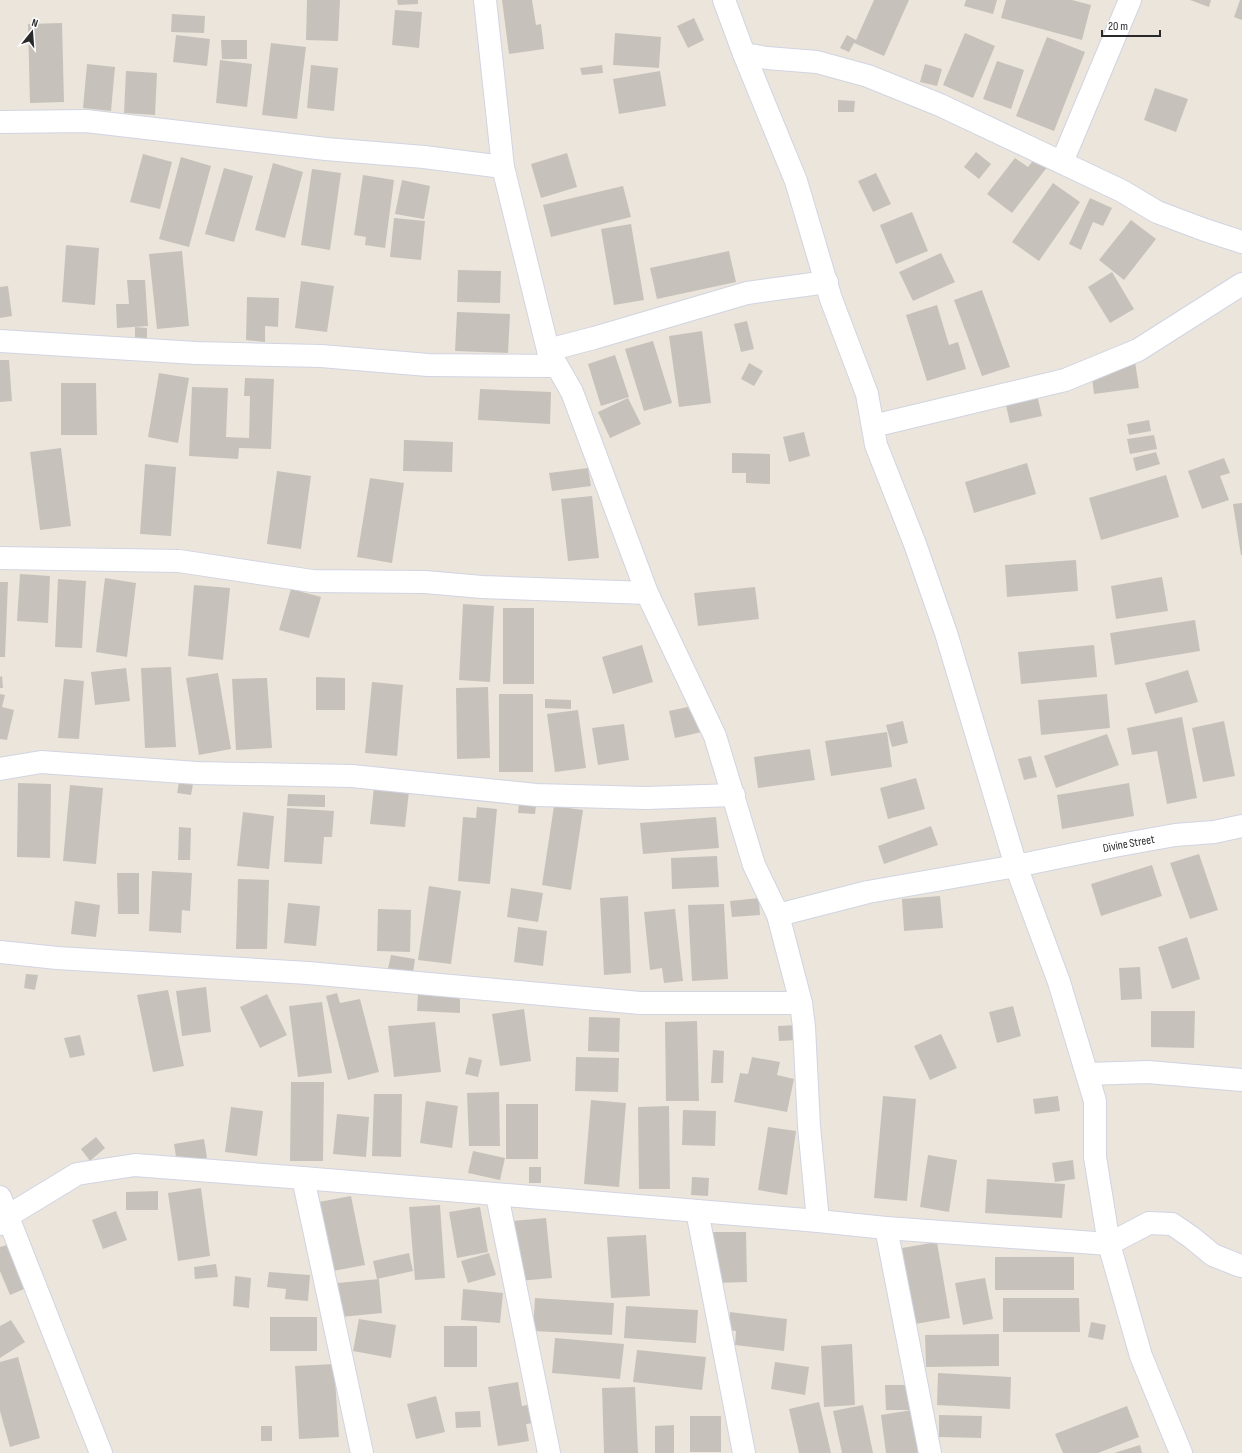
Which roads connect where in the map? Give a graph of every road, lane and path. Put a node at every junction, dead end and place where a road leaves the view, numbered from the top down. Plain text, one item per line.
1 (485, 0) edge
2 (724, 0) edge
3 (1130, 0) edge
4 (744, 54) junction
5 (0, 122) edge
6 (1062, 162) junction
7 (503, 167) junction
8 (1242, 242) edge
9 (827, 282) junction
10 (1242, 284) edge
11 (0, 341) edge
12 (552, 358) junction
13 (873, 426) junction
14 (0, 558) edge
15 (647, 593) junction
16 (0, 769) edge
17 (734, 795) junction
18 (1242, 826) edge
19 (1016, 866) junction
20 (778, 915) junction
21 (0, 952) edge
22 (801, 1003) junction
23 (1087, 1074) junction
24 (1242, 1080) edge
25 (303, 1178) junction
26 (497, 1194) junction
27 (697, 1211) junction
28 (3, 1212) edge
29 (818, 1221) junction
30 (886, 1228) junction
31 (1109, 1244) junction
32 (1242, 1266) edge
33 (101, 1453) edge
34 (362, 1453) edge
35 (549, 1453) edge
36 (744, 1453) edge
37 (930, 1453) edge
38 (1181, 1453) edge

1 - 7 street
2 - 4 street
3 - 6 street
4 - 6 street
4 - 9 street
5 - 7 street
6 - 8 street
7 - 12 street
9 - 12 street
9 - 13 street
10 - 13 street
11 - 12 street
12 - 15 street
13 - 19 street
14 - 15 street
15 - 17 street
16 - 17 street
17 - 20 street
18 - 19 street, Divine Street
19 - 20 street, Divine Street
19 - 23 street
20 - 22 street
21 - 22 street
22 - 29 street
23 - 24 street
23 - 31 street
25 - 26 street
25 - 28 street
25 - 34 street
26 - 27 street
26 - 35 street
27 - 29 street
27 - 36 street
28 - 33 street
29 - 30 street
30 - 31 street
30 - 37 street
31 - 32 street
31 - 38 street

